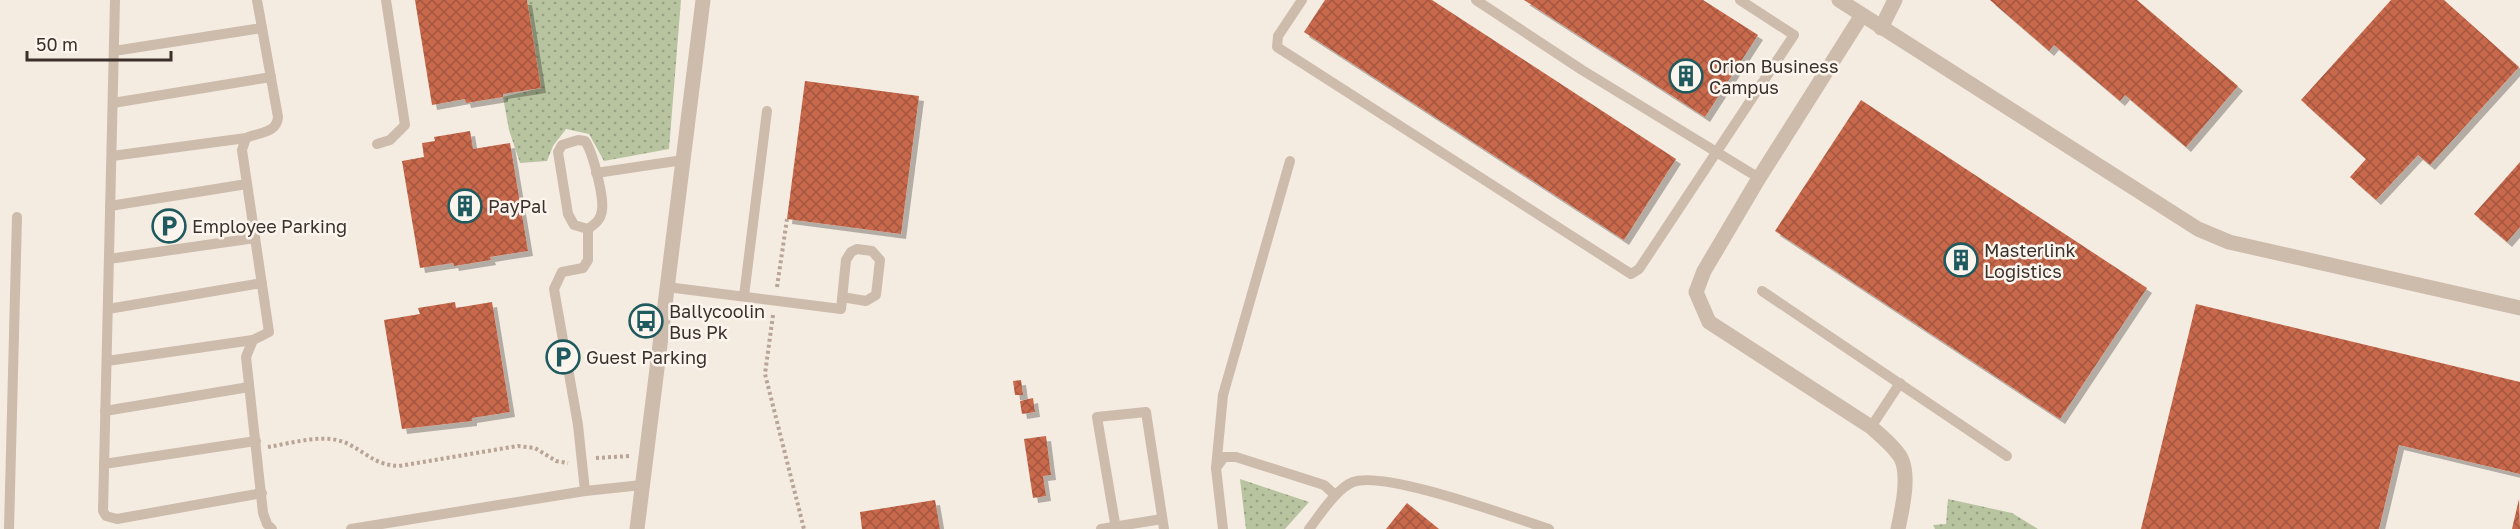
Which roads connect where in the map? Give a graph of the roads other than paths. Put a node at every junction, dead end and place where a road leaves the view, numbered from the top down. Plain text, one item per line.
1 (115, 0) edge
2 (257, 0) edge
3 (386, 0) edge
4 (703, 0) edge
5 (1302, 0) edge
6 (1476, 0) edge
7 (1740, 0) edge
8 (1839, 0) edge
9 (1895, 0) edge
10 (1862, 15) junction
11 (262, 28) junction
12 (1881, 28) junction
13 (114, 51) junction
14 (271, 77) junction
15 (113, 103) junction
16 (767, 111) dead end
17 (246, 138) junction
18 (377, 144) dead end
19 (1717, 153) junction
20 (112, 156) junction
21 (683, 160) junction
22 (1290, 161) dead end
23 (596, 173) junction
24 (1759, 178) junction
25 (247, 184) junction
26 (110, 206) junction
27 (17, 217) dead end
28 (588, 228) junction
29 (255, 238) junction
30 (109, 259) junction
31 (262, 283) junction
32 (667, 287) junction
33 (1762, 291) dead end
34 (744, 296) junction
35 (842, 297) junction
36 (2520, 308) edge
37 (108, 309) junction
38 (254, 340) junction
39 (107, 361) junction
40 (1900, 383) junction
41 (249, 387) junction
42 (105, 411) junction
43 (1871, 427) junction
44 (256, 445) junction
45 (2007, 456) dead end
46 (104, 464) junction
47 (1216, 468) junction
48 (642, 485) junction
49 (585, 490) junction
50 (262, 493) junction
51 (1335, 495) junction
52 (1163, 524) edge
53 (1116, 528) edge
54 (9, 529) edge
55 (272, 529) edge
56 (351, 529) edge
57 (637, 529) edge
58 (1101, 529) edge
59 (1223, 529) edge
60 (1309, 529) edge
61 (1549, 529) edge
62 (1898, 529) edge

1 - 13 lane
2 - 11 lane
3 - 18 lane
4 - 21 street
5 - 19 lane
6 - 19 lane
7 - 19 lane
8 - 10 street
9 - 12 street
10 - 12 street
10 - 24 street
11 - 13 lane
11 - 14 lane
12 - 36 street
13 - 15 lane
14 - 15 lane
14 - 17 lane
15 - 20 lane
16 - 34 lane
17 - 20 lane
17 - 25 lane
19 - 24 lane
20 - 26 lane
21 - 23 lane
21 - 32 street
22 - 47 lane
23 - 28 lane
23 - 28 lane
24 - 43 street
25 - 26 lane
25 - 29 lane
26 - 30 lane
27 - 54 lane
28 - 49 lane
29 - 30 lane
29 - 31 lane
30 - 37 lane
31 - 37 lane
31 - 38 lane
32 - 34 lane
32 - 48 street
33 - 40 lane
34 - 35 lane
35 - 35 lane
37 - 39 lane
38 - 39 lane
38 - 41 lane
39 - 42 lane
40 - 43 lane
40 - 45 lane
41 - 42 lane
41 - 44 lane
42 - 46 lane
43 - 62 street
44 - 46 lane
44 - 50 lane
46 - 50 lane
47 - 51 lane
47 - 59 lane
48 - 49 lane
48 - 57 street
49 - 56 lane
50 - 55 lane
51 - 60 lane
51 - 61 lane
52 - 53 lane
52 - 53 lane
53 - 58 lane

